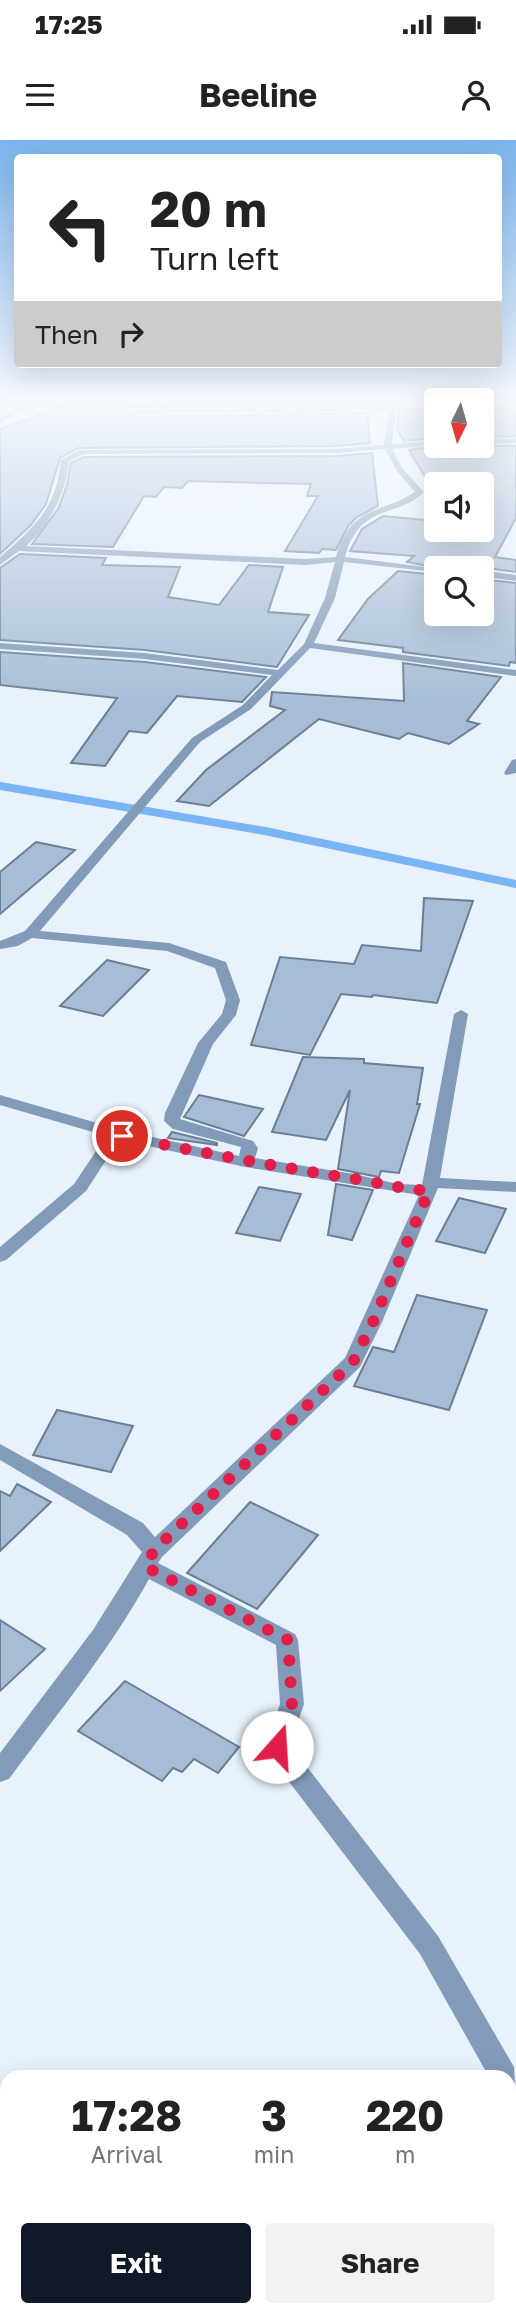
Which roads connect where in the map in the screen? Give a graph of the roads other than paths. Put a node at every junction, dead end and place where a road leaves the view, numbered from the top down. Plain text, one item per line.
1 (52, 503) edge
2 (398, 503) edge
3 (0, 548) edge
4 (12, 548) junction
5 (339, 559) junction
6 (0, 562) edge
7 (424, 568) edge
8 (494, 575) edge
9 (516, 578) edge
10 (308, 645) junction
11 (0, 646) edge
12 (280, 673) junction
13 (516, 673) edge
14 (30, 934) junction
15 (0, 945) edge
16 (461, 1014) dead end
17 (0, 1100) edge
18 (122, 1136) junction
19 (245, 1162) junction
20 (429, 1186) junction
21 (516, 1186) edge
22 (0, 1256) edge
23 (0, 1451) edge
24 (150, 1559) junction
25 (0, 1772) edge
26 (500, 2070) edge

1 - 4 street
2 - 5 street
3 - 4 street
4 - 5 street
4 - 6 street
5 - 7 street
5 - 10 street
8 - 9 street
10 - 12 street
10 - 13 street
11 - 12 street
12 - 14 street
14 - 15 street
14 - 19 street
16 - 20 street
17 - 18 street
18 - 19 street
18 - 22 street
19 - 20 street
20 - 21 street
20 - 24 street
23 - 24 street
24 - 25 street
24 - 26 street

